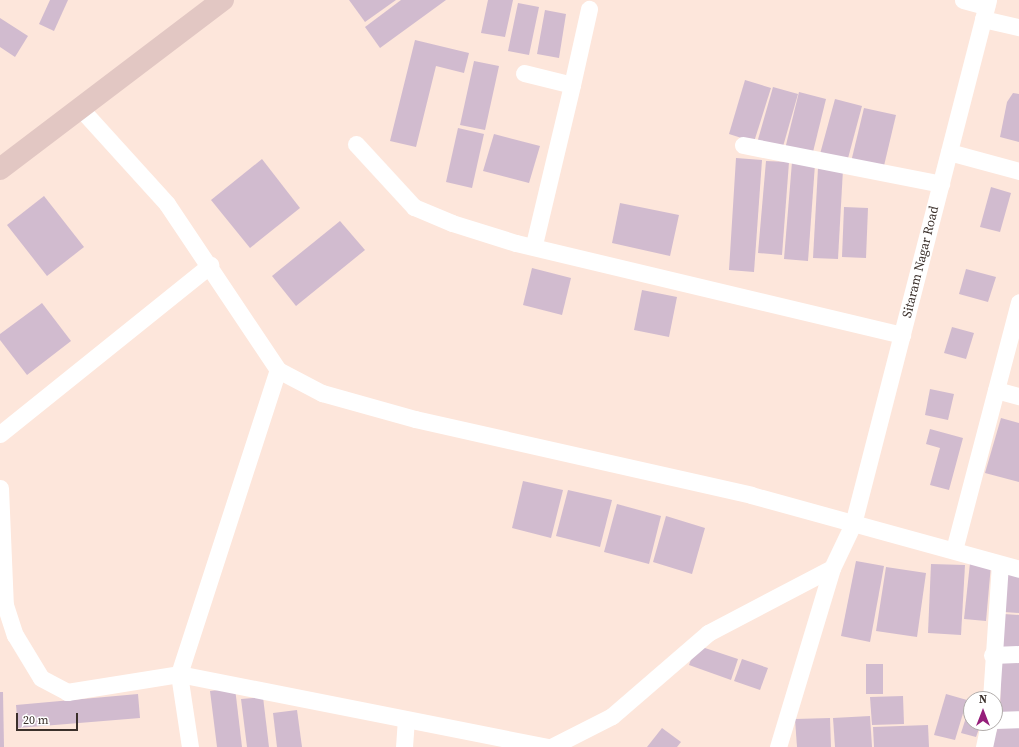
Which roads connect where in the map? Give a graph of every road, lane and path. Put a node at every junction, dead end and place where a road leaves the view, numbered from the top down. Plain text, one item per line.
1 (223, 0) edge
2 (963, 0) edge
3 (985, 9) edge
4 (588, 10) dead end
5 (1019, 27) edge
6 (524, 73) dead end
7 (572, 85) junction
8 (81, 109) junction
9 (356, 144) dead end
10 (743, 145) dead end
11 (949, 152) junction
12 (0, 169) edge
13 (1019, 171) edge
14 (941, 184) junction
15 (534, 245) junction
16 (210, 265) junction
17 (1019, 302) edge
18 (902, 335) junction
19 (278, 370) junction
20 (996, 390) junction
21 (1019, 396) edge
22 (0, 434) edge
23 (0, 488) edge
24 (853, 524) junction
25 (954, 550) junction
26 (1000, 564) junction
27 (832, 568) junction
28 (1019, 569) edge
29 (3, 606) edge
30 (1019, 654) edge
31 (992, 655) junction
32 (179, 674) junction
33 (991, 691) edge
34 (1019, 719) edge
35 (1003, 720) edge
36 (406, 721) junction
37 (987, 731) edge
38 (190, 747) edge
39 (404, 747) edge
40 (547, 747) edge
41 (552, 747) edge
42 (778, 747) edge
43 (984, 747) edge

1 - 8 street
2 - 3 street
3 - 5 street
3 - 11 street, Sitaram Nagar Road
4 - 7 street
6 - 7 street
7 - 15 street
8 - 12 street
8 - 16 street
9 - 15 street
10 - 14 street
11 - 13 street
11 - 14 street, Sitaram Nagar Road
14 - 18 street, Sitaram Nagar Road
15 - 18 street
16 - 19 street
16 - 22 street
17 - 20 street
18 - 24 street, Sitaram Nagar Road
19 - 24 street
19 - 32 street
20 - 21 street
20 - 25 street
23 - 29 street
24 - 25 street
24 - 27 street, Sitaram Nagar Road
25 - 26 street
26 - 28 street
26 - 31 street
27 - 41 street
27 - 42 street, Sitaram Nagar Road
29 - 32 street
30 - 31 street
31 - 33 street
32 - 36 street
32 - 38 street
34 - 35 street
36 - 39 street
36 - 40 street
37 - 43 street

